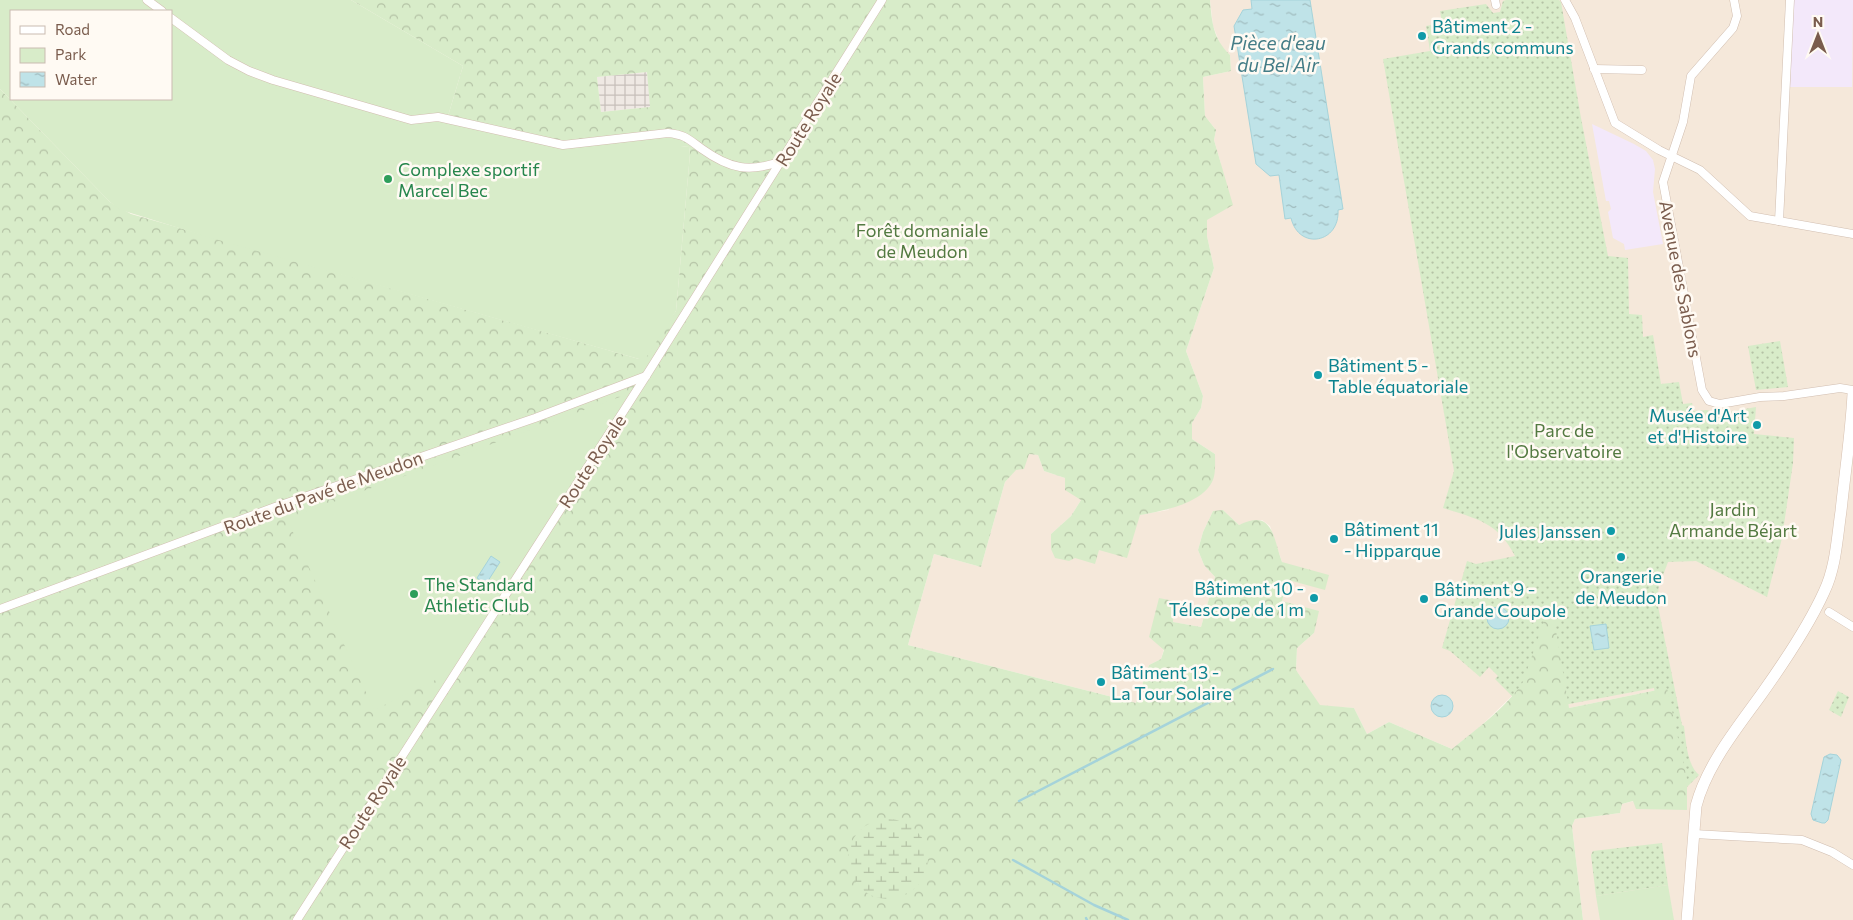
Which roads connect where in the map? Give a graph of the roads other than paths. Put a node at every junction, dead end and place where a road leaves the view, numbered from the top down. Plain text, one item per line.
1 (147, 0) edge
2 (882, 0) edge
3 (1565, 0) edge
4 (1734, 0) edge
5 (1790, 0) edge
6 (161, 10) edge
7 (172, 19) edge
8 (1594, 69) junction
9 (1642, 70) dead end
10 (1673, 156) junction
11 (782, 162) junction
12 (1779, 221) junction
13 (1853, 234) edge
14 (646, 376) junction
15 (1853, 390) edge
16 (1853, 394) edge
17 (1848, 489) edge
18 (0, 609) edge
19 (1829, 612) dead end
20 (1853, 627) edge
21 (1694, 834) junction
22 (1853, 865) edge
23 (297, 920) edge
24 (1687, 920) edge

1 - 6 street
2 - 11 street, Route Royale
3 - 8 street
4 - 10 street, Avenue des Sablons
5 - 12 street
7 - 11 street
8 - 9 street
8 - 10 street
10 - 12 street
10 - 15 street, Avenue des Sablons
11 - 14 street, Route Royale
12 - 13 street
14 - 18 street, Route du Pavé de Meudon
14 - 23 street, Route Royale
16 - 17 main road
17 - 21 main road
19 - 20 street
21 - 22 street
21 - 24 main road

